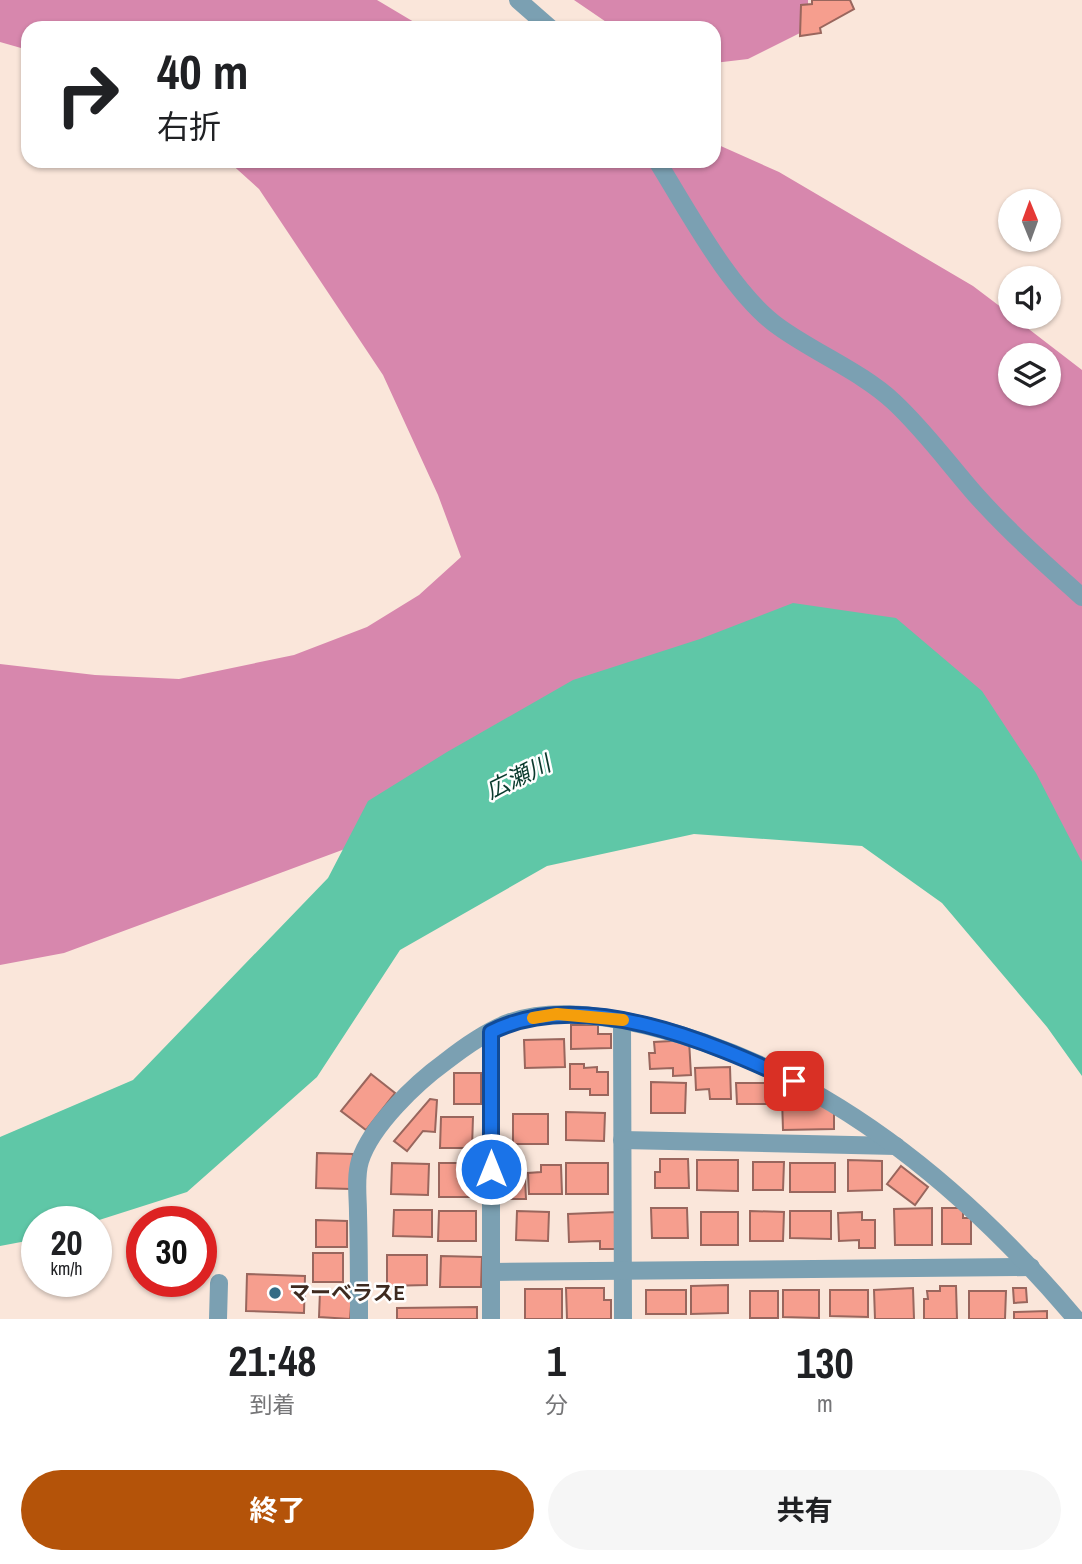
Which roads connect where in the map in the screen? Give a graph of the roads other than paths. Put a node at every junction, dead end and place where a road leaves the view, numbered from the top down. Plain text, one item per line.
1 (518, 0) edge
2 (542, 21) edge
3 (661, 168) edge
4 (1082, 597) edge
5 (622, 1020) junction
6 (491, 1032) junction
7 (622, 1140) junction
8 (896, 1146) junction
9 (1031, 1267) junction
10 (624, 1269) junction
11 (492, 1272) junction
12 (219, 1283) dead end
13 (218, 1319) edge
14 (359, 1319) edge
15 (491, 1319) edge
16 (623, 1319) edge
17 (1076, 1319) edge

1 - 2 street
3 - 4 street
5 - 6 street
5 - 7 street
5 - 8 street
6 - 11 street
6 - 14 street
7 - 8 street
7 - 10 street
8 - 9 street
9 - 10 street
9 - 17 street
10 - 11 street
10 - 16 street
11 - 15 street
12 - 13 street

